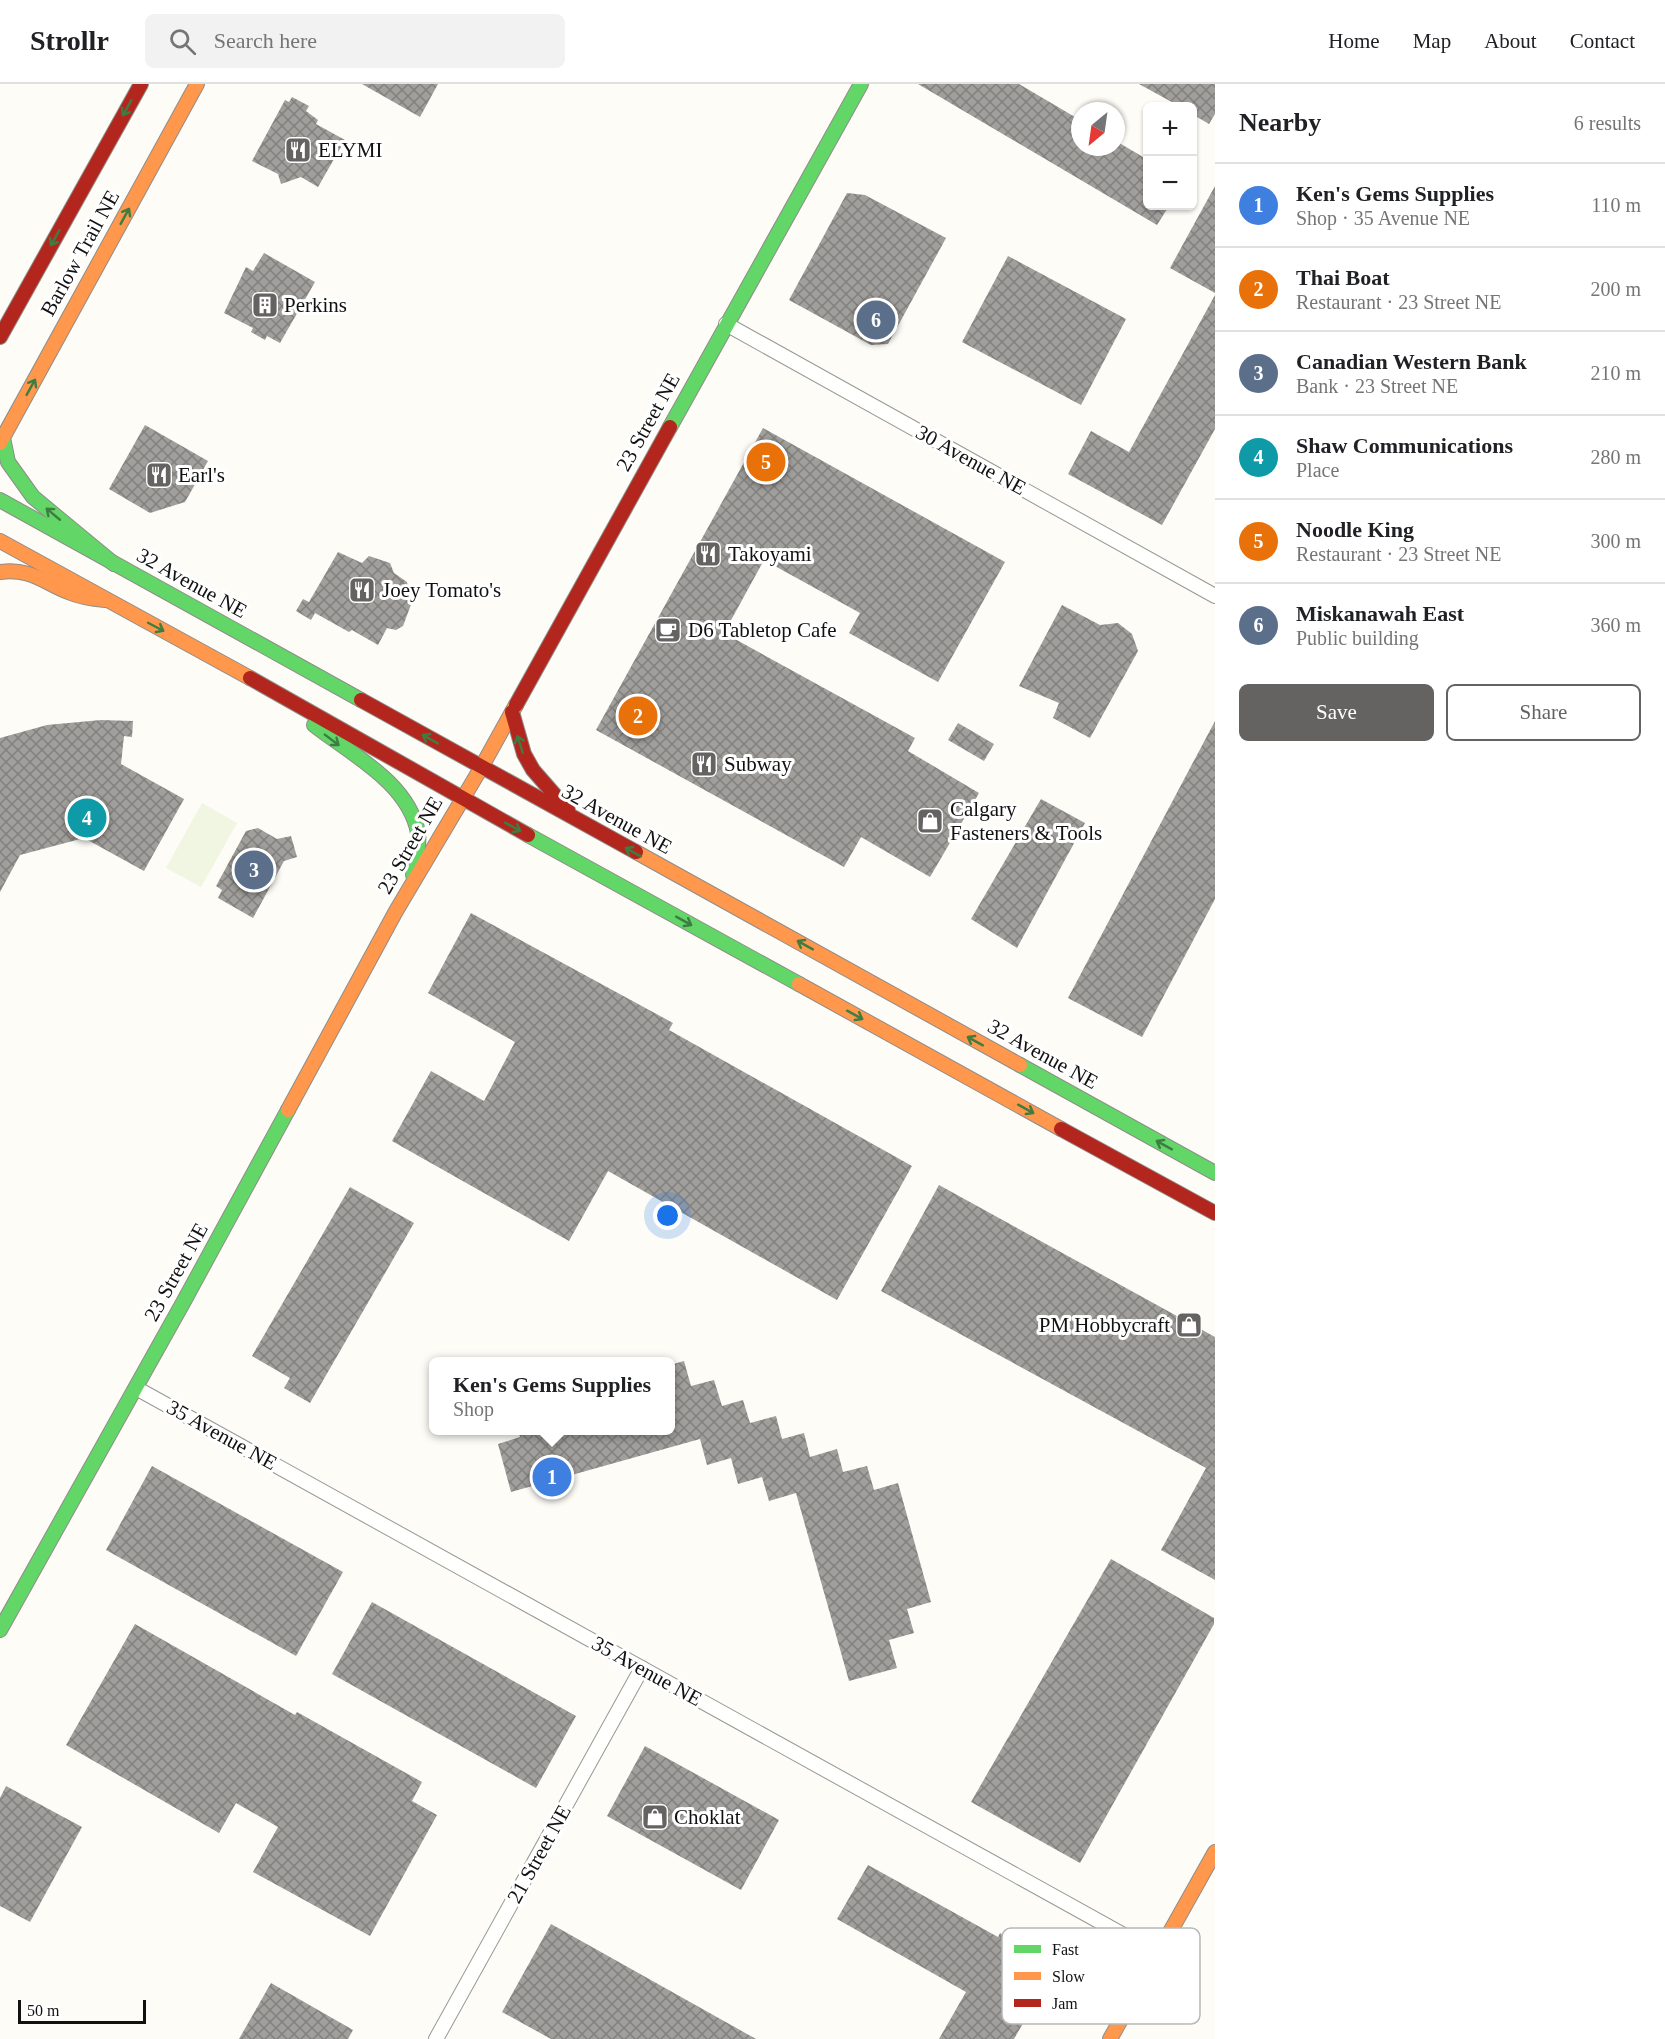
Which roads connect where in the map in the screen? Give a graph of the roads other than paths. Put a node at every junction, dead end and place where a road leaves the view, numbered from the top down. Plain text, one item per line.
1 (141, 84) edge
2 (197, 84) edge
3 (861, 84) edge
4 (726, 324) junction
5 (0, 337) edge
6 (1, 440) edge
7 (0, 500) edge
8 (0, 541) edge
9 (114, 564) junction
10 (0, 572) edge
11 (1215, 596) edge
12 (105, 600) junction
13 (271, 689) junction
14 (512, 712) junction
15 (481, 768) junction
16 (462, 800) junction
17 (580, 823) junction
18 (412, 885) junction
19 (1215, 1173) edge
20 (1215, 1213) edge
21 (136, 1388) junction
22 (0, 1630) edge
23 (642, 1668) junction
24 (1215, 1852) edge
25 (1111, 1928) edge
26 (1173, 1928) edge
27 (1118, 2024) edge
28 (436, 2039) edge
29 (1110, 2039) edge

1 -> 5 main road, Barlow Trail NE
6 -> 2 main road, Barlow Trail NE
3 - 4 main road, 23 Street NE
4 - 11 street, 30 Avenue NE
4 - 14 main road, 23 Street NE
9 -> 6 main road
7 - 9 main road, 32 Avenue NE
8 - 12 main road
15 -> 9 main road, 32 Avenue NE
10 - 12 main road
12 -> 13 main road
13 - 16 main road
13 -> 18 main road
14 - 15 main road, 23 Street NE
17 -> 14 main road
15 - 16 main road, 23 Street NE
15 - 17 main road, 32 Avenue NE
16 - 18 main road, 23 Street NE
16 -> 20 main road
19 -> 17 main road, 32 Avenue NE
18 - 21 main road, 23 Street NE
21 - 22 main road, 23 Street NE
21 - 23 street, 35 Avenue NE
23 - 25 street, 35 Avenue NE
23 - 28 street, 21 Street NE
24 - 26 main road
27 - 29 main road

